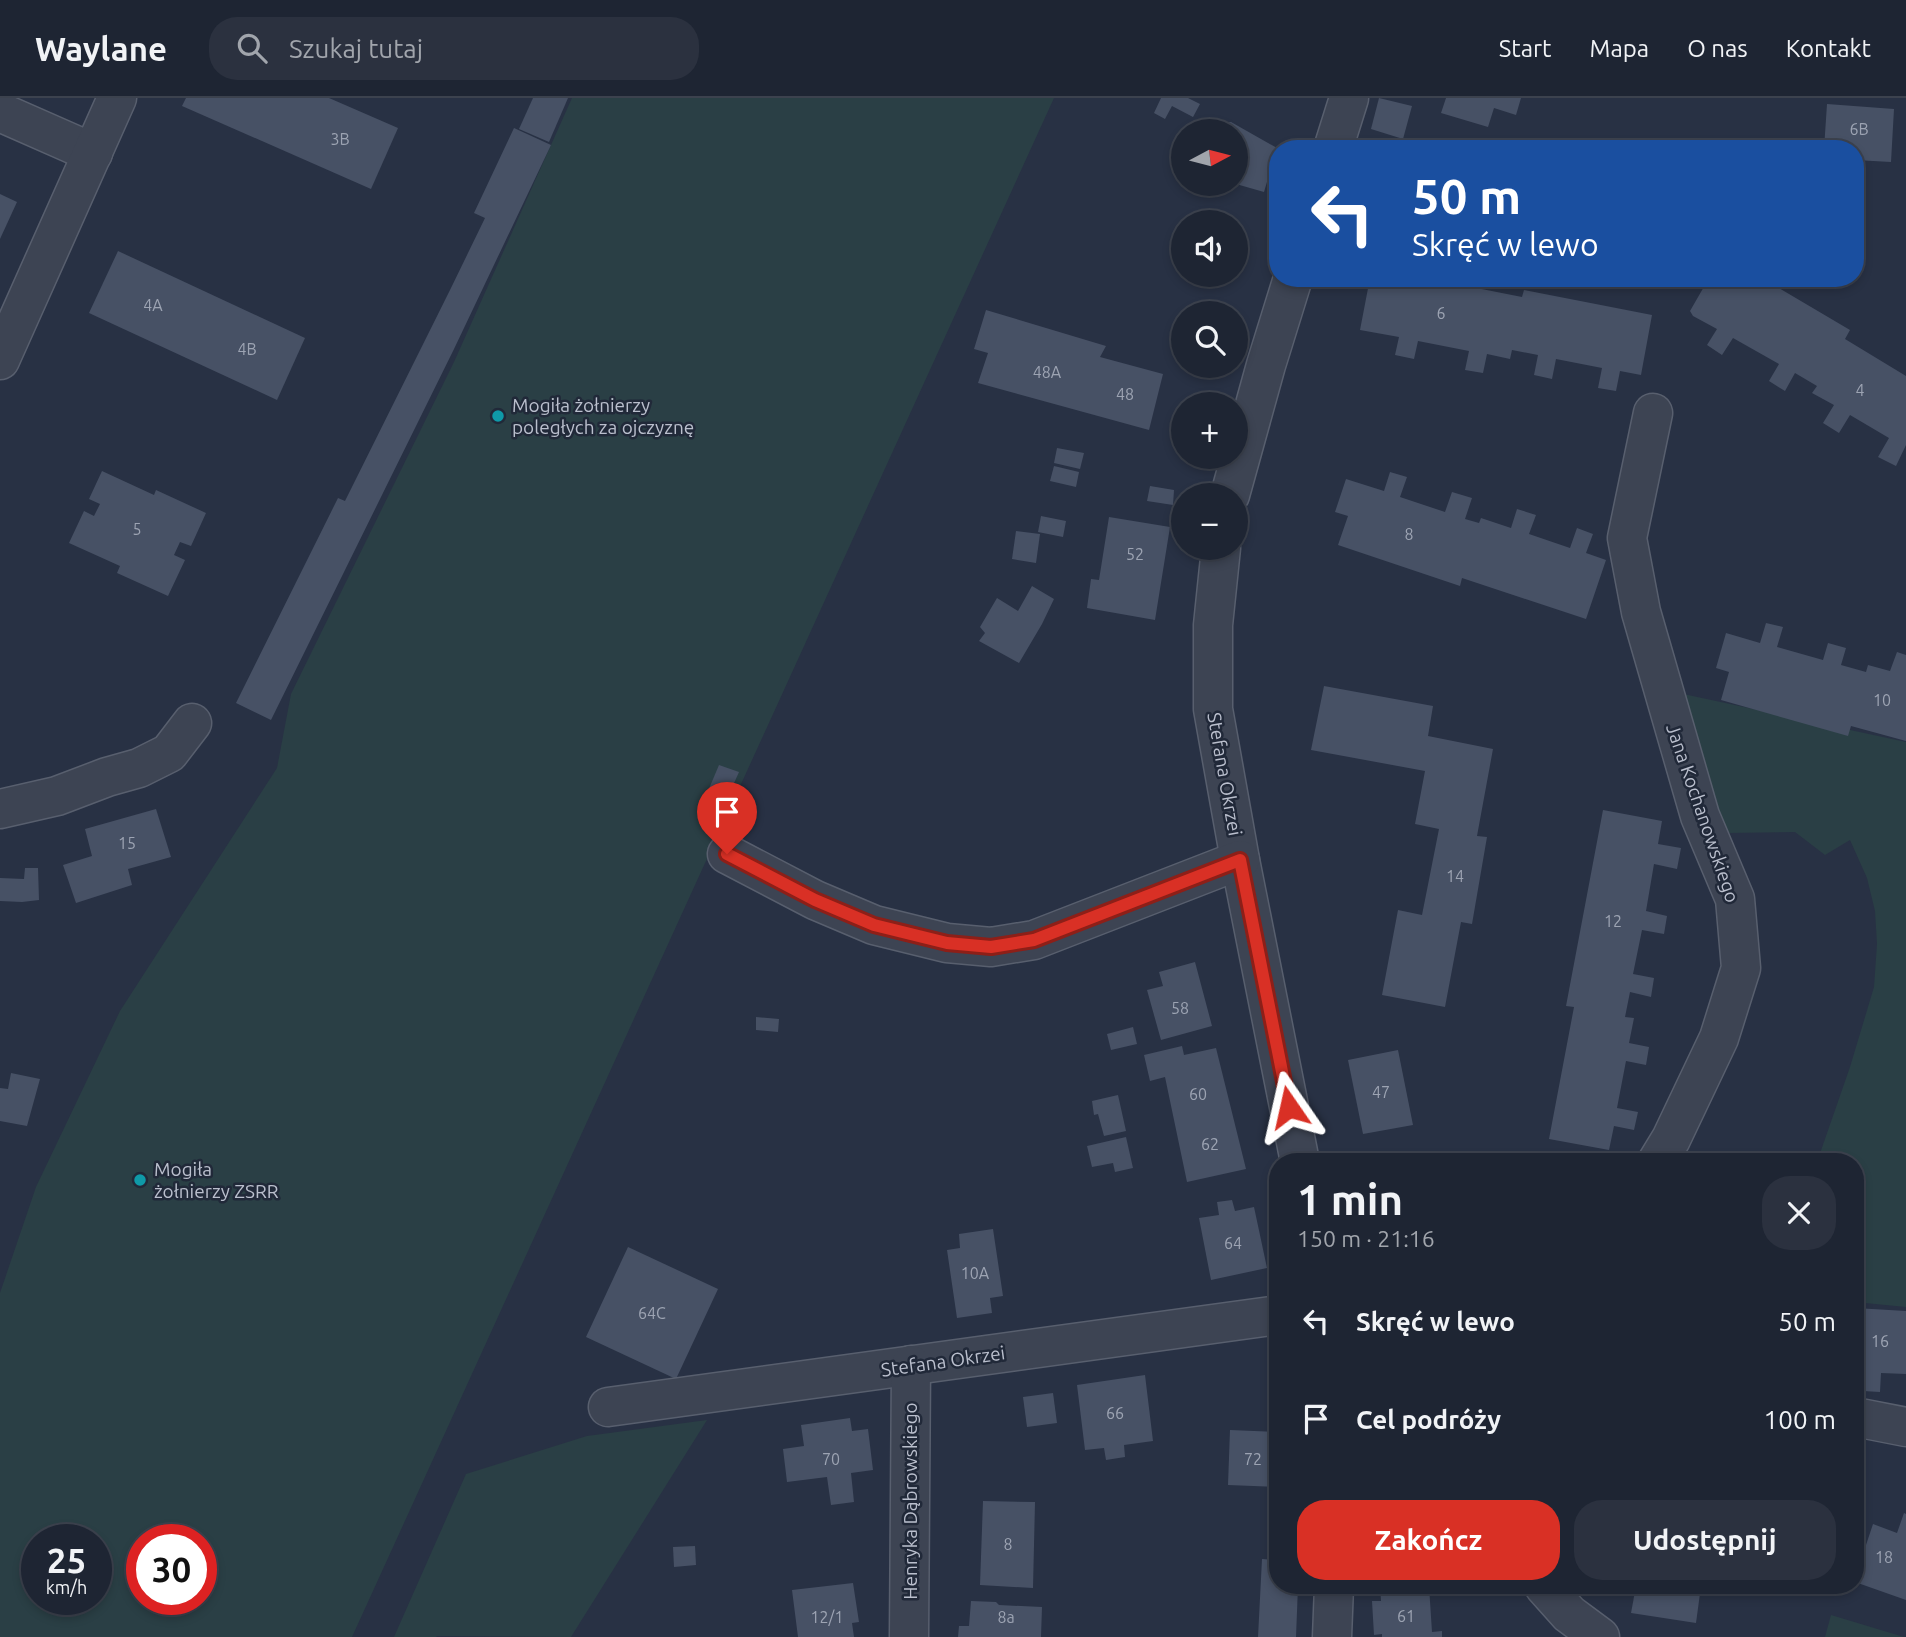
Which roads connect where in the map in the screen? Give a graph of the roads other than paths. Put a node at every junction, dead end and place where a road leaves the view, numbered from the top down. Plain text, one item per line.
1 (117, 98) edge
2 (1349, 98) edge
3 (0, 112) edge
4 (1336, 140) edge
5 (93, 153) junction
6 (1290, 287) edge
7 (0, 359) edge
8 (1653, 413) dead end
9 (1233, 483) edge
10 (1220, 560) edge
11 (192, 723) dead end
12 (0, 809) edge
13 (727, 854) dead end
14 (1240, 860) junction
15 (1298, 1153) edge
16 (1662, 1153) edge
17 (1269, 1316) edge
18 (911, 1365) junction
19 (608, 1407) dead end
20 (1864, 1420) edge
21 (1906, 1427) edge
22 (1334, 1594) edge
23 (1551, 1594) edge
24 (909, 1637) edge
25 (1332, 1637) edge
26 (1600, 1637) edge

1 - 5 street
2 - 4 street
3 - 5 street
5 - 7 street
6 - 9 street
8 - 16 street, Jana Kochanowskiego
10 - 14 street, Stefana Okrzei
11 - 12 street
13 - 14 street
14 - 15 street, Stefana Okrzei
17 - 18 street, Stefana Okrzei
18 - 19 street, Stefana Okrzei
18 - 24 street, Henryka Dąbrowskiego
20 - 21 street
22 - 25 street
23 - 26 street

